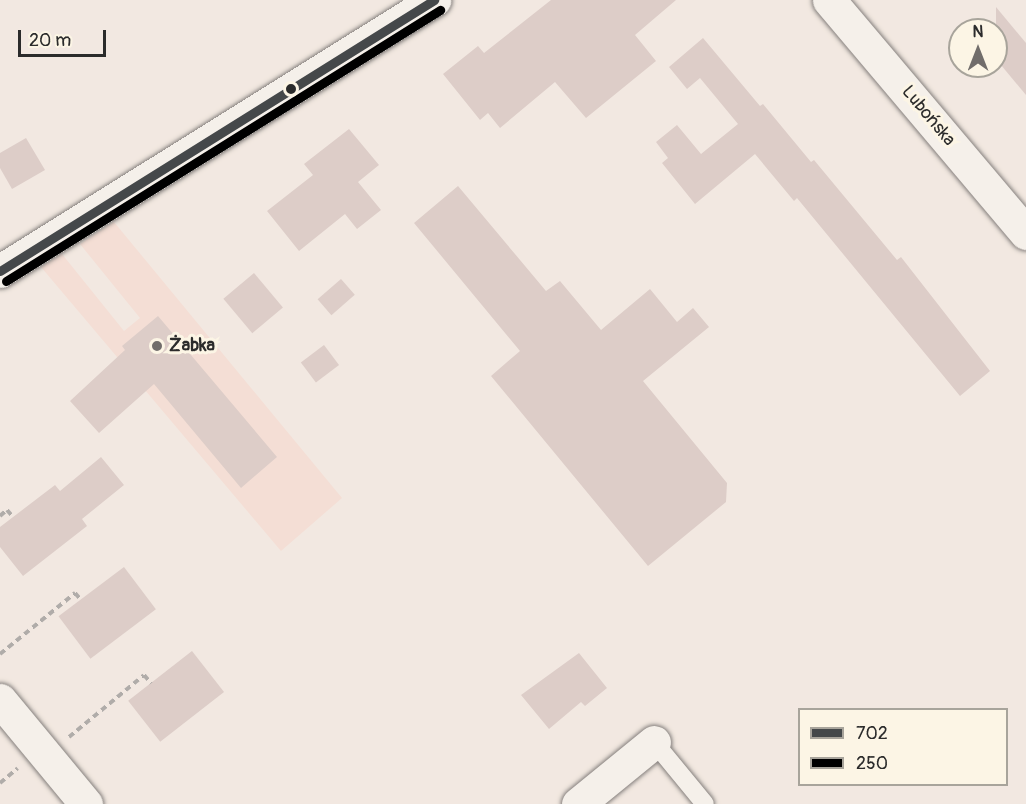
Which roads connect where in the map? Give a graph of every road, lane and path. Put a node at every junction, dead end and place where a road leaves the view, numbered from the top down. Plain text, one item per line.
1 (434, 0) edge
2 (830, 0) edge
3 (1026, 233) edge
4 (0, 271) edge
5 (0, 516) edge
6 (13, 517) dead end
7 (81, 600) dead end
8 (0, 654) edge
9 (151, 683) dead end
10 (0, 700) edge
11 (654, 742) joint
12 (59, 745) dead end
13 (26, 761) dead end
14 (0, 783) edge
15 (86, 804) edge
16 (578, 804) edge
17 (705, 804) edge

1 - 4 street
2 - 3 street, Lubońska
5 - 6 path
7 - 8 path
9 - 12 path
10 - 15 street
11 - 16 street
11 - 17 lane
13 - 14 path

